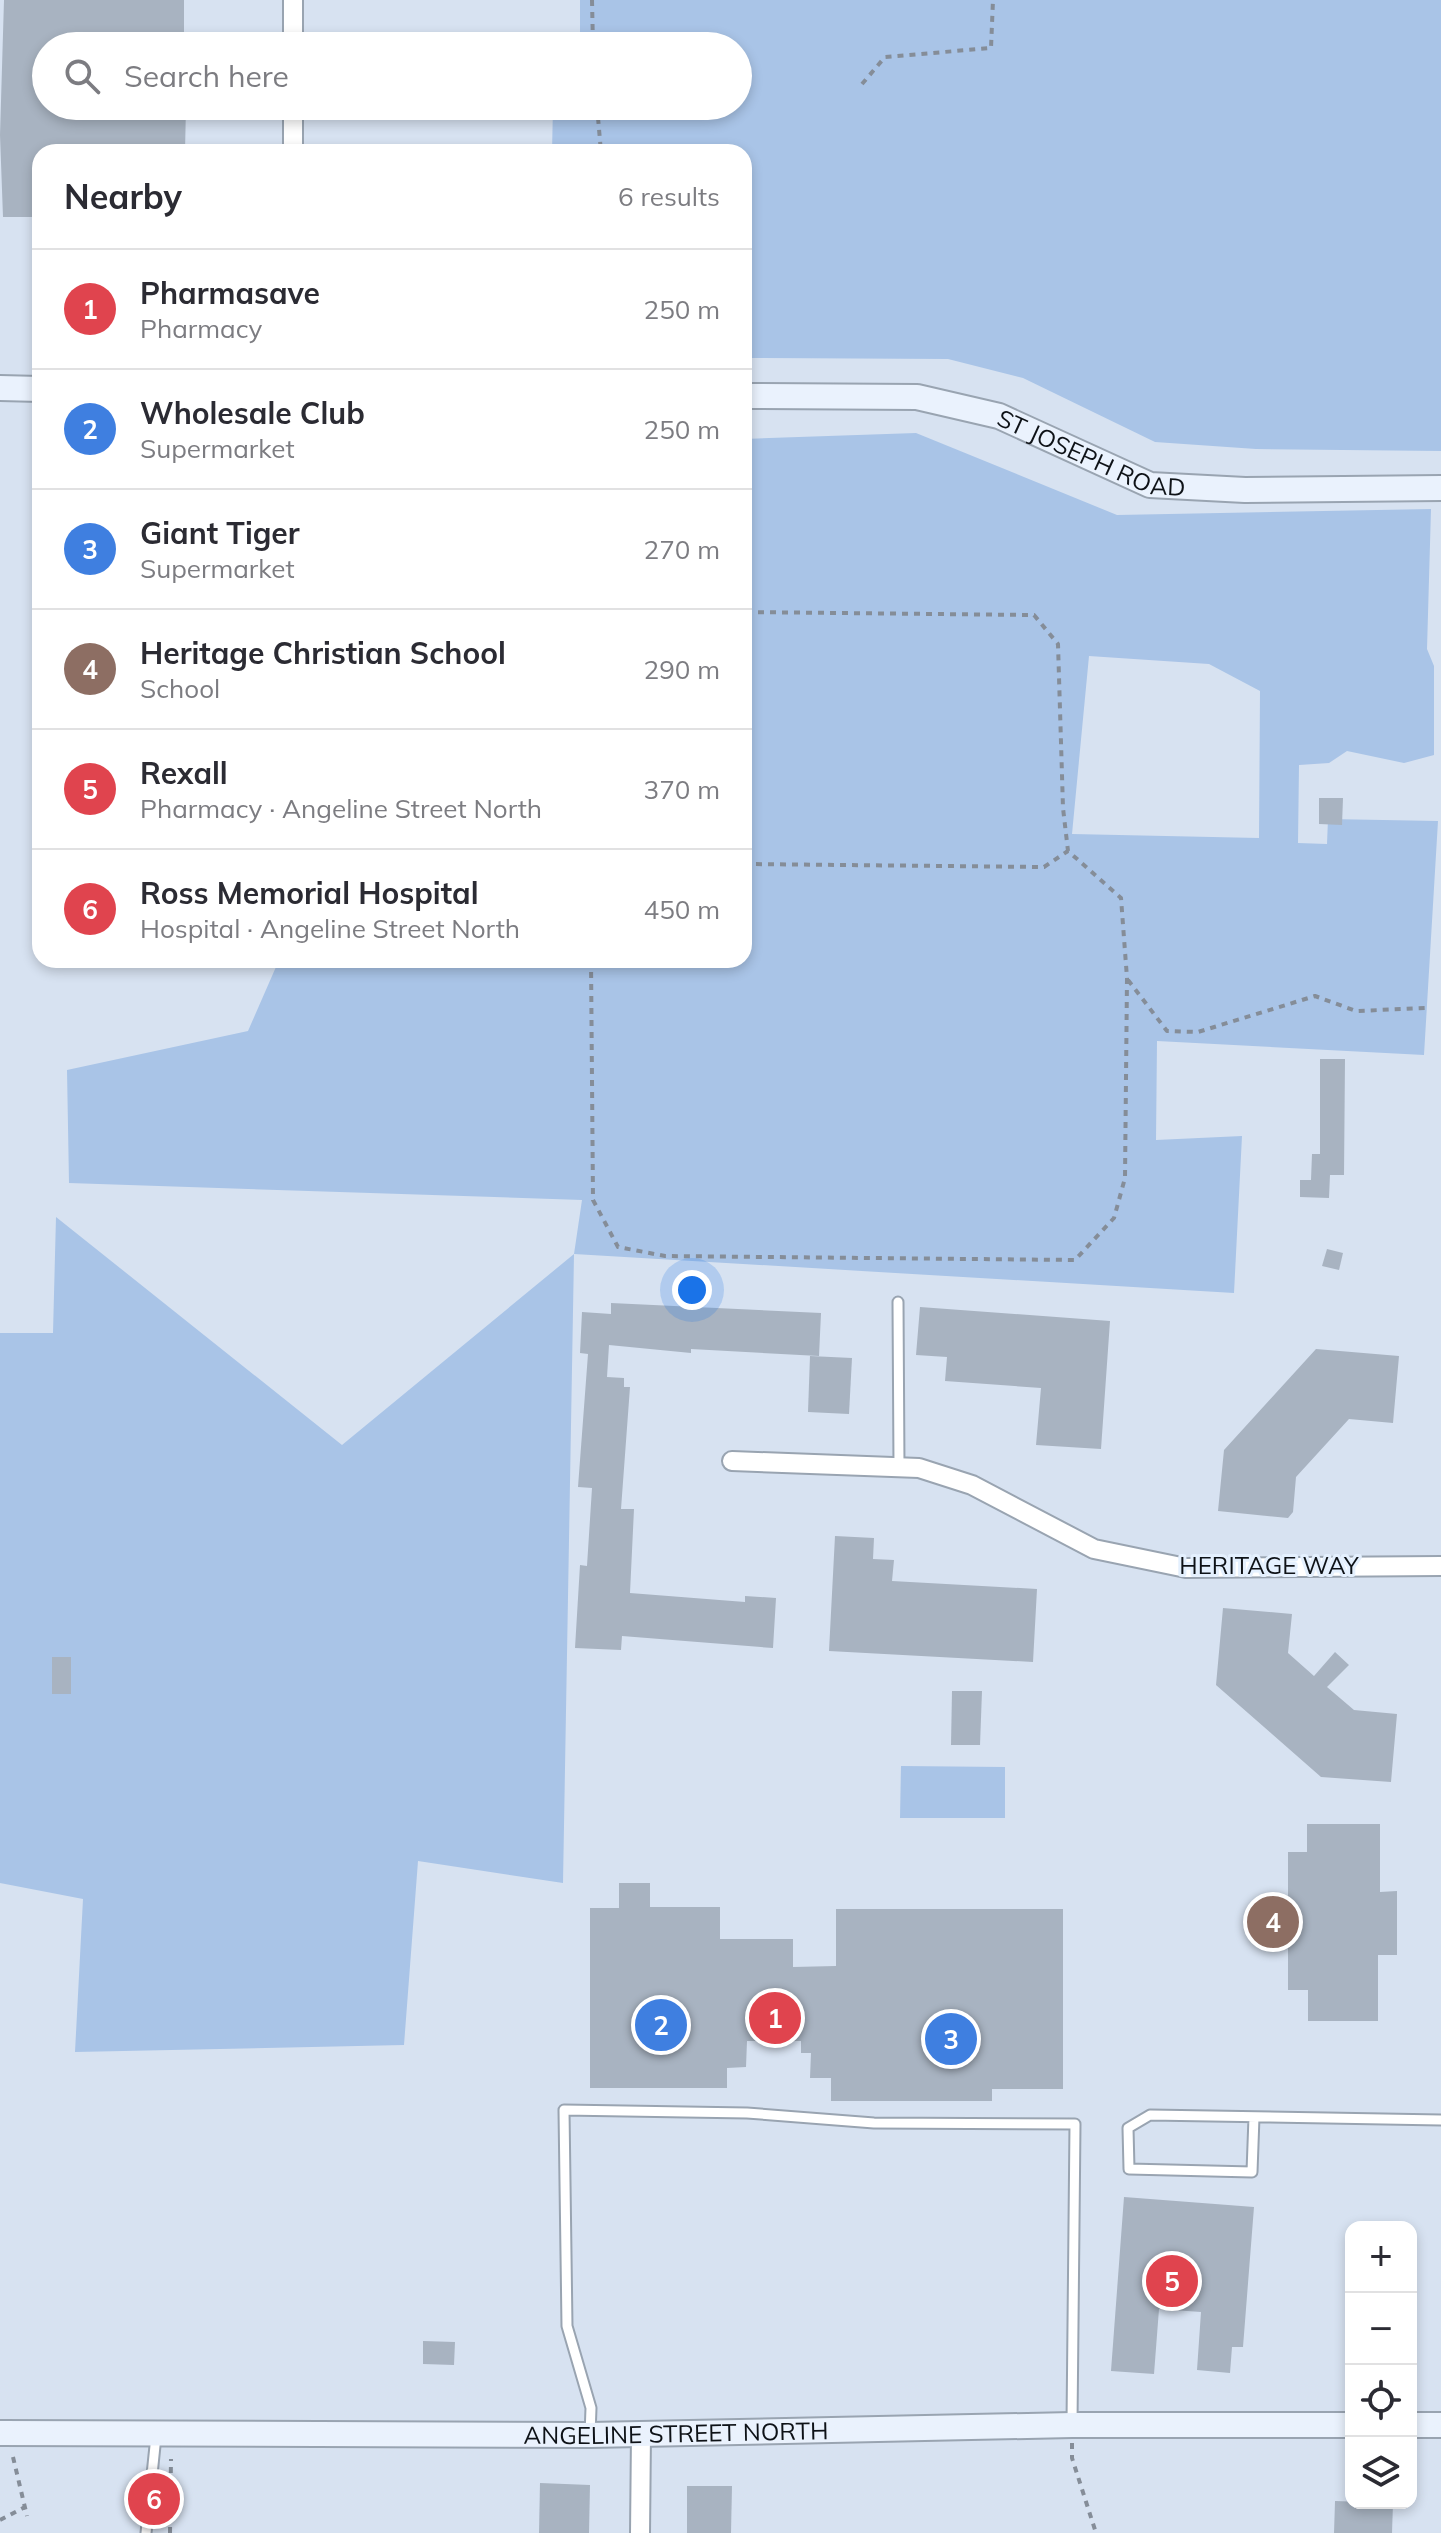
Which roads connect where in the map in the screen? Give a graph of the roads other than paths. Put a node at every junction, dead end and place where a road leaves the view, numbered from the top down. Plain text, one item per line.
1 (293, 0) edge
2 (293, 32) edge
3 (293, 120) edge
4 (293, 144) edge
5 (0, 388) edge
6 (32, 389) edge
7 (752, 396) edge
8 (1441, 488) edge
9 (898, 1302) dead end
10 (732, 1461) dead end
11 (899, 1467) junction
12 (1441, 1566) edge
13 (1254, 2117) junction
14 (1441, 2120) edge
15 (1072, 2425) junction
16 (1345, 2425) edge
17 (1417, 2425) edge
18 (1441, 2425) edge
19 (0, 2433) edge
20 (641, 2434) junction
21 (590, 2435) junction
22 (156, 2436) junction
23 (146, 2533) edge
24 (640, 2533) edge

1 - 2 street
3 - 4 street
5 - 6 main road
7 - 8 main road, ST JOSEPH ROAD
9 - 11 lane
10 - 11 street, HERITAGE WAY
11 - 12 street, HERITAGE WAY
13 - 13 lane
13 - 14 lane
15 - 16 main road, ANGELINE STREET NORTH
15 - 20 main road, ANGELINE STREET NORTH
15 - 21 lane
17 - 18 main road
19 - 22 main road, ANGELINE STREET NORTH
20 - 21 main road, ANGELINE STREET NORTH
20 - 24 street
21 - 22 main road, ANGELINE STREET NORTH
22 - 23 lane

